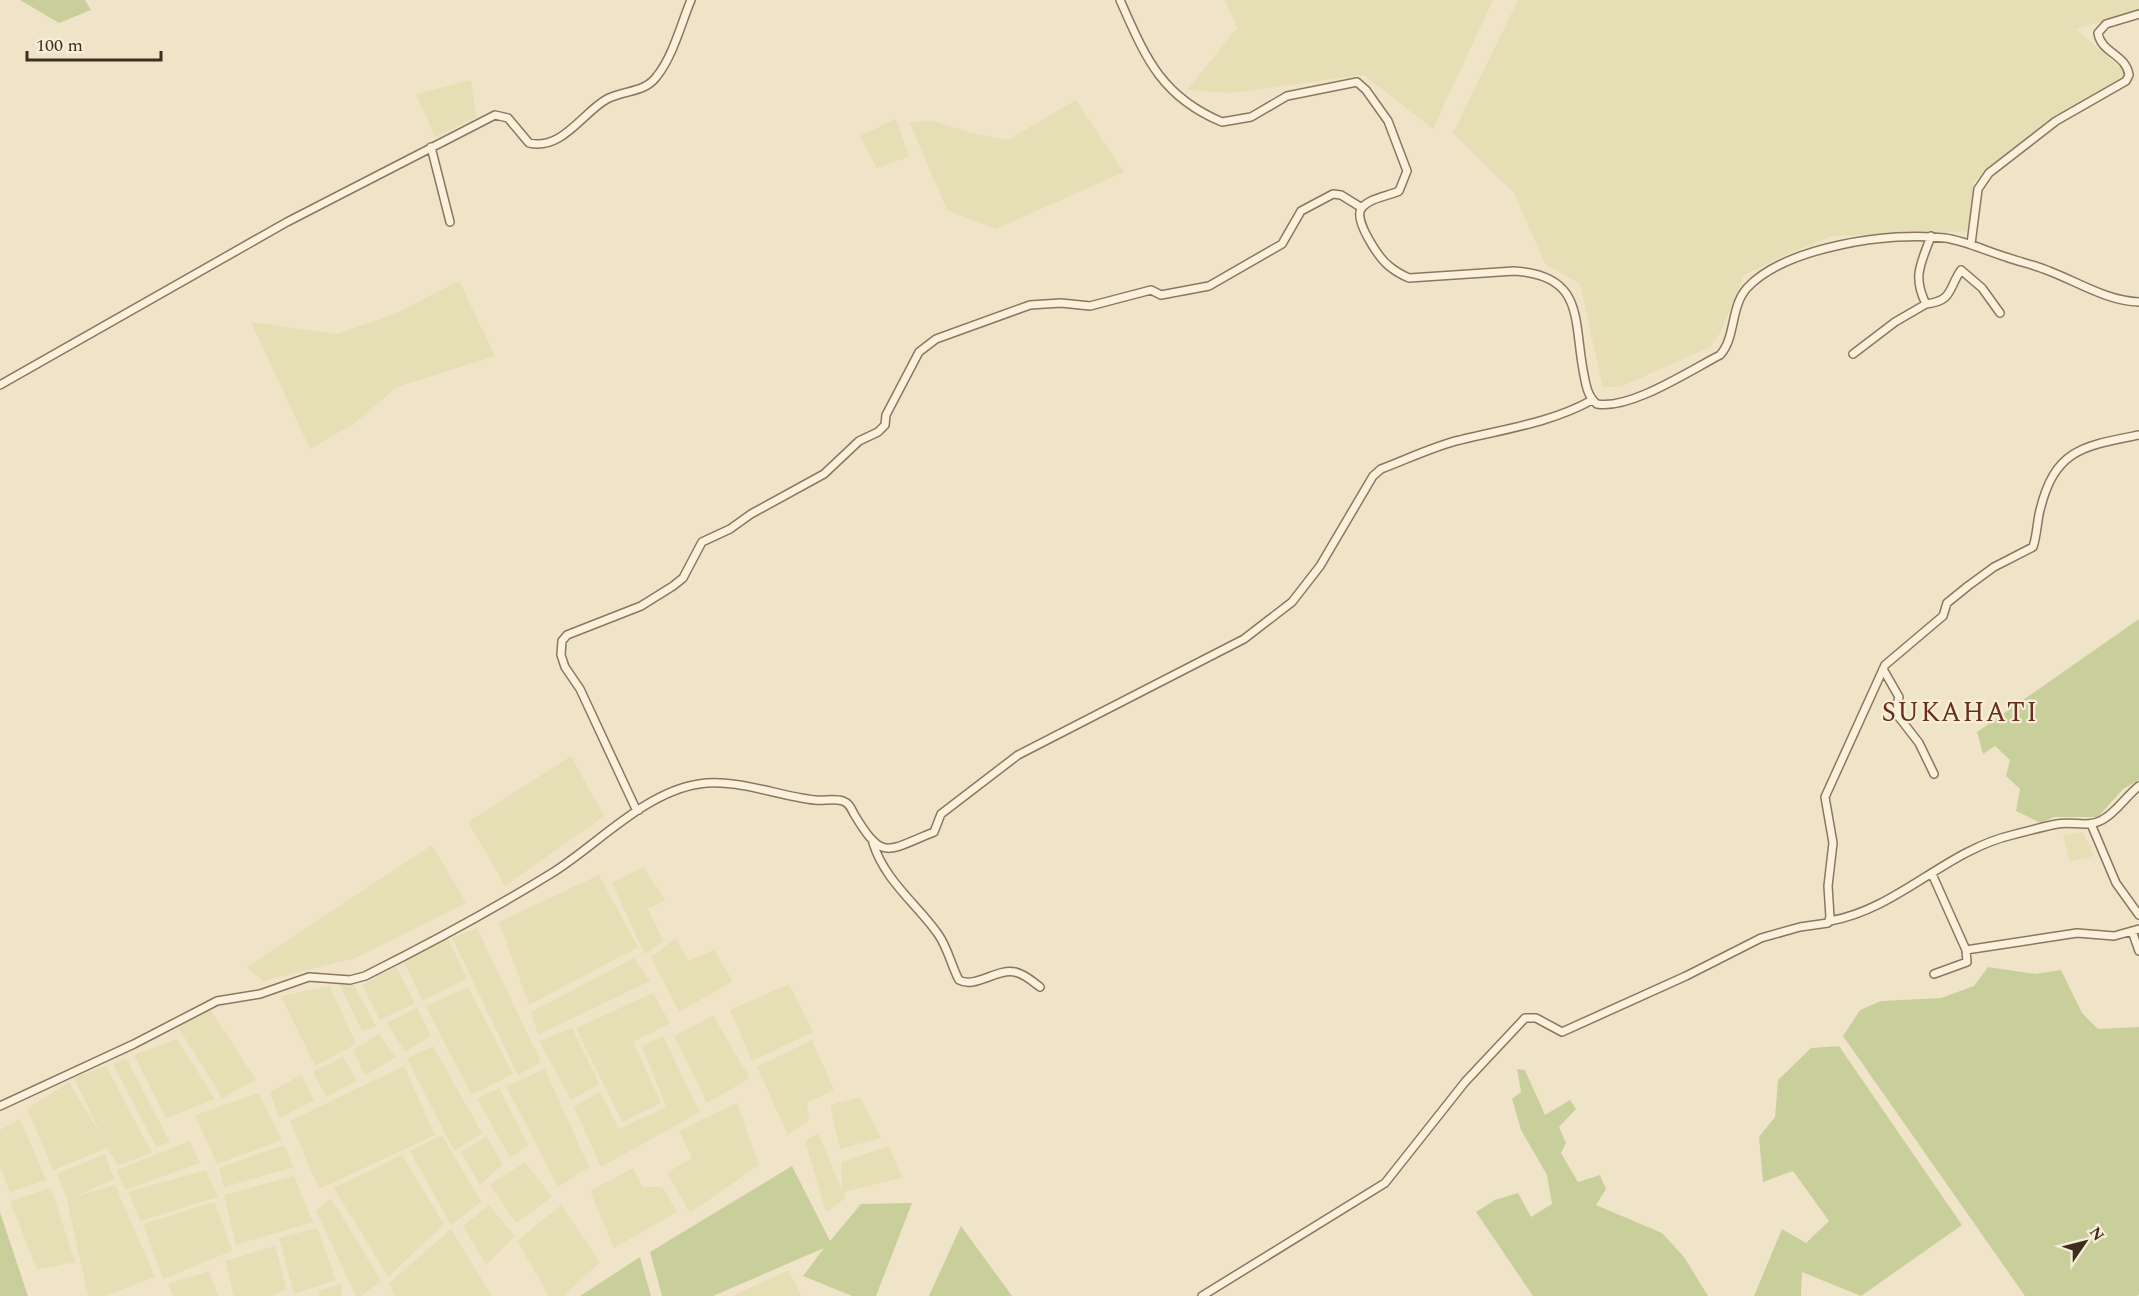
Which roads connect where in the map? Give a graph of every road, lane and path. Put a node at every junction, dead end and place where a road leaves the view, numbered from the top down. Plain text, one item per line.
1 (692, 0) edge
2 (1120, 0) edge
3 (2139, 14) edge
4 (431, 147) junction
5 (1357, 205) junction
6 (450, 222) dead end
7 (1931, 236) junction
8 (1971, 244) junction
9 (2139, 302) edge
10 (1926, 304) junction
11 (2000, 313) dead end
12 (1853, 354) dead end
13 (0, 385) edge
14 (1588, 402) junction
15 (2139, 435) edge
16 (1883, 669) junction
17 (1934, 774) dead end
18 (2139, 786) edge
19 (639, 810) junction
20 (2091, 825) junction
21 (873, 843) junction
22 (1932, 874) junction
23 (2139, 915) edge
24 (1830, 921) junction
25 (2136, 930) edge
26 (1966, 950) junction
27 (2139, 951) edge
28 (1934, 974) dead end
29 (1040, 987) dead end
30 (0, 1106) edge
31 (1202, 1296) edge

1 - 4 street
2 - 5 street
3 - 8 street
4 - 6 street
4 - 13 street
5 - 14 street
5 - 19 street
7 - 8 street
7 - 10 street
7 - 14 street
8 - 9 street
10 - 11 street
10 - 12 street
14 - 21 street
15 - 16 street
16 - 17 street
16 - 24 street
18 - 20 street
19 - 21 street
19 - 30 street
20 - 22 street
20 - 23 street
21 - 29 street
22 - 24 street
22 - 26 street
24 - 31 street
25 - 26 street
25 - 27 street
26 - 28 street

